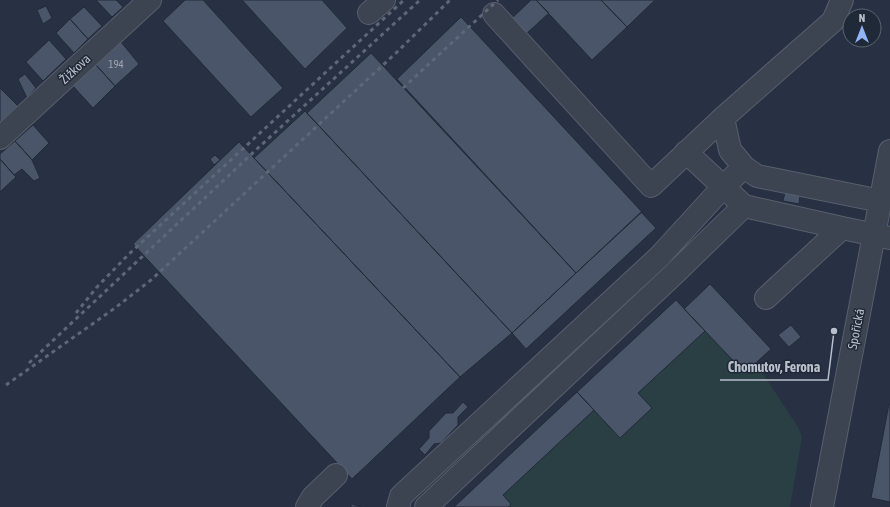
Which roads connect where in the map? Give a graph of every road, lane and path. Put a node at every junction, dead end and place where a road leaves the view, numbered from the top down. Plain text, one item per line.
1 (150, 0) edge
2 (842, 0) edge
3 (494, 14) dead end
4 (723, 118) junction
5 (0, 138) edge
6 (890, 151) edge
7 (686, 152) junction
8 (744, 167) junction
9 (724, 186) junction
10 (881, 201) junction
11 (744, 206) junction
12 (842, 228) junction
13 (882, 237) edge
14 (766, 298) dead end
15 (336, 475) dead end
16 (307, 507) edge
17 (398, 507) edge
18 (426, 507) edge
19 (822, 507) edge

1 - 5 street, Žižkova
2 - 4 street
3 - 7 street
4 - 7 street
4 - 8 street
6 - 10 street, Spořická
7 - 9 street
8 - 9 street
8 - 10 street
9 - 11 street
9 - 17 street
10 - 13 street, Spořická
11 - 12 street
11 - 18 street
12 - 13 street
12 - 14 street
13 - 19 street, Spořická
15 - 16 street

